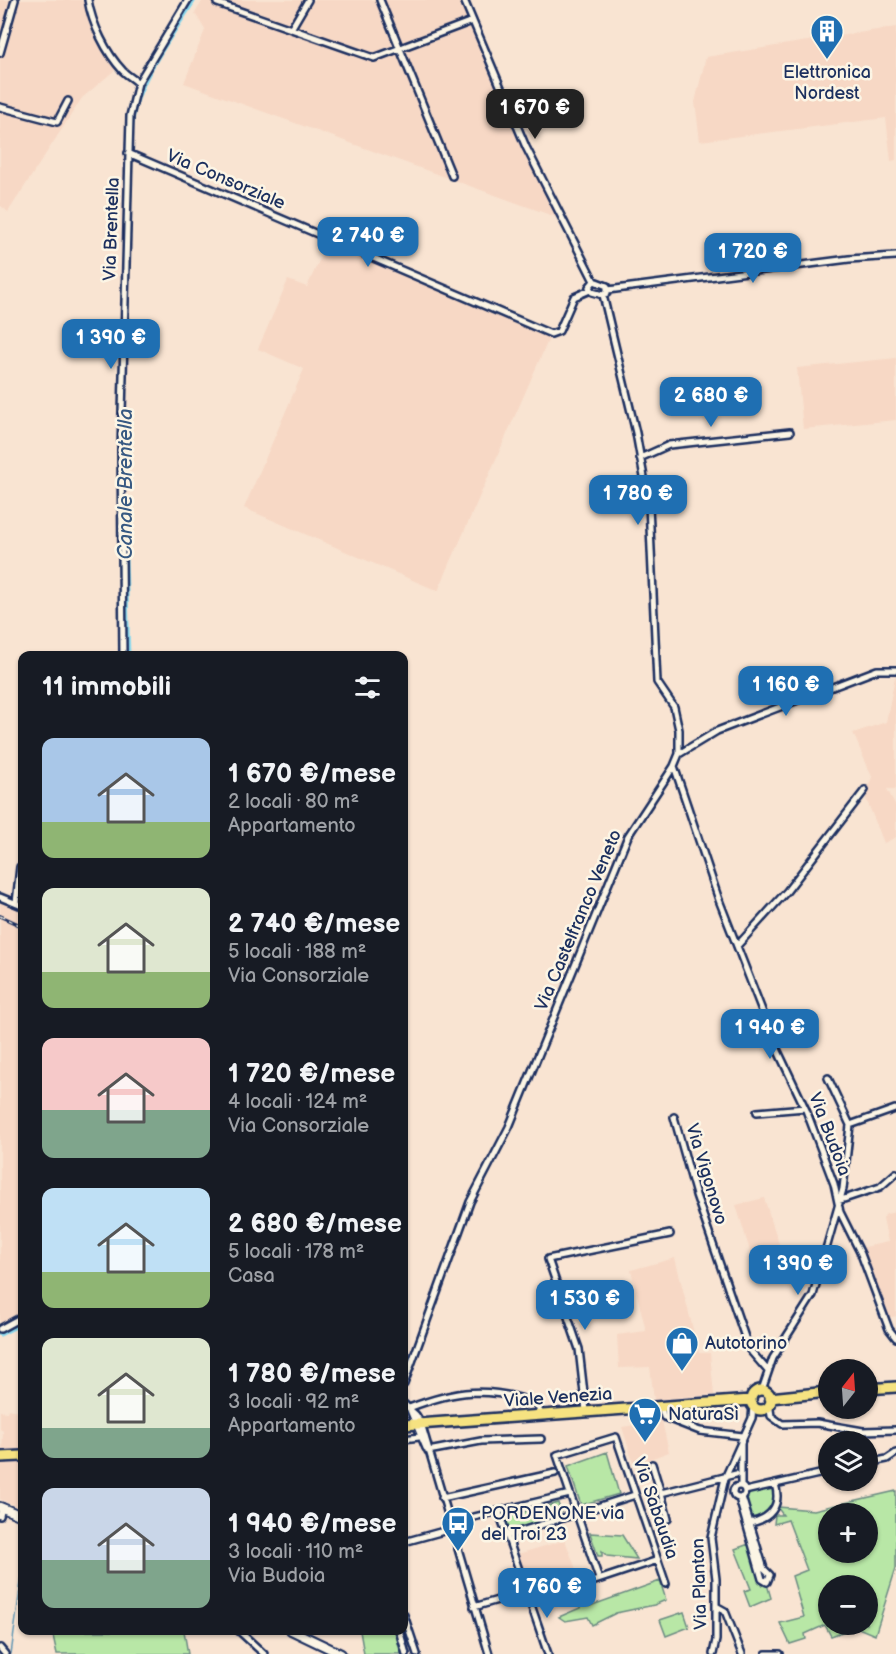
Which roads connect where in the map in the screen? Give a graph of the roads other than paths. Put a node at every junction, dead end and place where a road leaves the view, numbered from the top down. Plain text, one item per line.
1 (15, 0) edge
2 (88, 0) edge
3 (188, 0) edge
4 (308, 0) edge
5 (380, 0) edge
6 (464, 0) edge
7 (217, 3) dead end
8 (472, 21) junction
9 (291, 29) junction
10 (399, 49) junction
11 (0, 53) edge
12 (138, 83) junction
13 (68, 101) dead end
14 (0, 107) edge
15 (128, 153) junction
16 (452, 176) dead end
17 (896, 256) edge
18 (594, 281) junction
19 (590, 290) junction
20 (608, 290) junction
21 (603, 295) junction
22 (790, 432) dead end
23 (640, 458) junction
24 (123, 651) edge
25 (896, 670) edge
26 (679, 754) junction
27 (674, 766) junction
28 (865, 790) dead end
29 (0, 897) edge
30 (18, 904) edge
31 (737, 945) junction
32 (828, 1078) dead end
33 (805, 1108) junction
34 (896, 1108) edge
35 (757, 1112) dead end
36 (674, 1117) dead end
37 (850, 1125) junction
38 (896, 1173) edge
39 (838, 1200) junction
40 (670, 1234) dead end
41 (617, 1290) dead end
42 (562, 1302) junction
43 (18, 1319) edge
44 (0, 1329) edge
45 (896, 1338) edge
46 (768, 1371) junction
47 (408, 1373) edge
48 (896, 1387) edge
49 (878, 1388) edge
50 (762, 1390) junction
51 (818, 1394) edge
52 (770, 1401) junction
53 (752, 1403) junction
54 (408, 1405) edge
55 (661, 1407) junction
56 (408, 1409) edge
57 (586, 1411) junction
58 (541, 1414) junction
59 (417, 1424) junction
60 (408, 1425) edge
61 (896, 1430) edge
62 (887, 1431) junction
63 (419, 1437) junction
64 (742, 1437) junction
65 (896, 1437) edge
66 (408, 1438) edge
67 (541, 1439) dead end
68 (428, 1451) junction
69 (896, 1453) edge
70 (18, 1456) edge
71 (0, 1457) edge
72 (732, 1458) junction
73 (878, 1461) edge
74 (652, 1464) dead end
75 (555, 1473) dead end
76 (736, 1474) junction
77 (818, 1474) edge
78 (724, 1478) junction
79 (775, 1484) junction
80 (741, 1488) junction
81 (661, 1493) junction
82 (570, 1494) junction
83 (636, 1495) junction
84 (442, 1498) junction
85 (740, 1498) junction
86 (0, 1510) edge
87 (499, 1512) junction
88 (577, 1514) junction
89 (18, 1515) edge
90 (668, 1519) dead end
91 (750, 1523) junction
92 (450, 1526) junction
93 (506, 1536) junction
94 (408, 1541) edge
95 (658, 1560) junction
96 (599, 1579) junction
97 (666, 1584) dead end
98 (525, 1592) junction
99 (529, 1603) junction
100 (716, 1606) junction
101 (474, 1607) junction
102 (408, 1627) edge
103 (243, 1635) edge
104 (301, 1635) edge
105 (400, 1635) edge
106 (0, 1648) edge
107 (5, 1654) edge
108 (264, 1654) edge
109 (341, 1654) edge
110 (406, 1654) edge
111 (417, 1654) edge
112 (489, 1654) edge
113 (548, 1654) edge
114 (713, 1654) edge
115 (742, 1654) edge
116 (766, 1654) edge
117 (780, 1654) edge

1 - 11 street
2 - 12 street
3 - 12 street, Via Brentella
4 - 9 street
5 - 10 street
6 - 8 street
7 - 9 street
8 - 10 street
8 - 18 street
9 - 10 street
10 - 16 street
12 - 15 street, Via Brentella
13 - 14 street
15 - 19 street, Via Consorziale
15 - 24 street, Via Brentella
17 - 20 street
18 - 19 street
18 - 20 street
19 - 21 street
20 - 21 street
21 - 23 street, Via Castelfranco Veneto
22 - 23 street
23 - 26 street, Via Castelfranco Veneto
25 - 26 street
26 - 27 street, Via Castelfranco Veneto
27 - 31 street, Via Budoia
27 - 47 street, Via Castelfranco Veneto
28 - 31 street
29 - 30 street
31 - 33 street, Via Budoia
32 - 37 street
33 - 35 street
33 - 39 street, Via Budoia
34 - 37 street
36 - 46 street, Via Vigonovo
37 - 39 street
38 - 39 street, Via Budoia
39 - 45 street, Via Budoia
39 - 46 street
40 - 42 street
41 - 42 street
42 - 57 street
43 - 44 street
46 - 50 street
48 - 49 main road
50 - 52 main road
50 - 53 main road
51 - 52 main road, Viale Venezia
52 - 53 main road, Viale Venezia
52 - 62 street
53 - 55 main road, Viale Venezia
53 - 64 street, Via Planton
54 - 58 street
55 - 57 main road, Viale Venezia
55 - 64 street
56 - 59 street
57 - 58 main road, Viale Venezia
58 - 59 main road, Viale Venezia
59 - 60 main road, Viale Venezia
59 - 63 street
59 - 68 street
61 - 62 street
62 - 65 street
63 - 66 street
63 - 68 street
64 - 72 street, Via Planton
64 - 80 street
67 - 68 street
68 - 84 street
69 - 73 street
70 - 71 main road
72 - 76 street
72 - 78 street, Via Planton
74 - 81 street
75 - 84 street
76 - 78 street
76 - 80 street
77 - 79 street
78 - 81 street
78 - 100 street, Via Planton
79 - 80 street
79 - 91 street
80 - 85 street
80 - 85 street
81 - 90 street
82 - 83 street, Via Sabaudia
82 - 87 street
82 - 88 street
83 - 88 street
83 - 95 street, Via Sabaudia
84 - 92 street
85 - 91 street
85 - 91 street
86 - 89 main road
87 - 92 street
87 - 93 street
88 - 93 street
88 - 96 street
92 - 94 street
92 - 101 street
93 - 98 street
95 - 96 street
95 - 97 street, Via Sabaudia
96 - 99 street
98 - 99 street
98 - 101 street
99 - 113 street
100 - 114 street, Via Planton
100 - 115 street
101 - 112 street
102 - 111 street
103 - 108 street
104 - 109 main road
105 - 110 street
106 - 107 street
116 - 117 street

